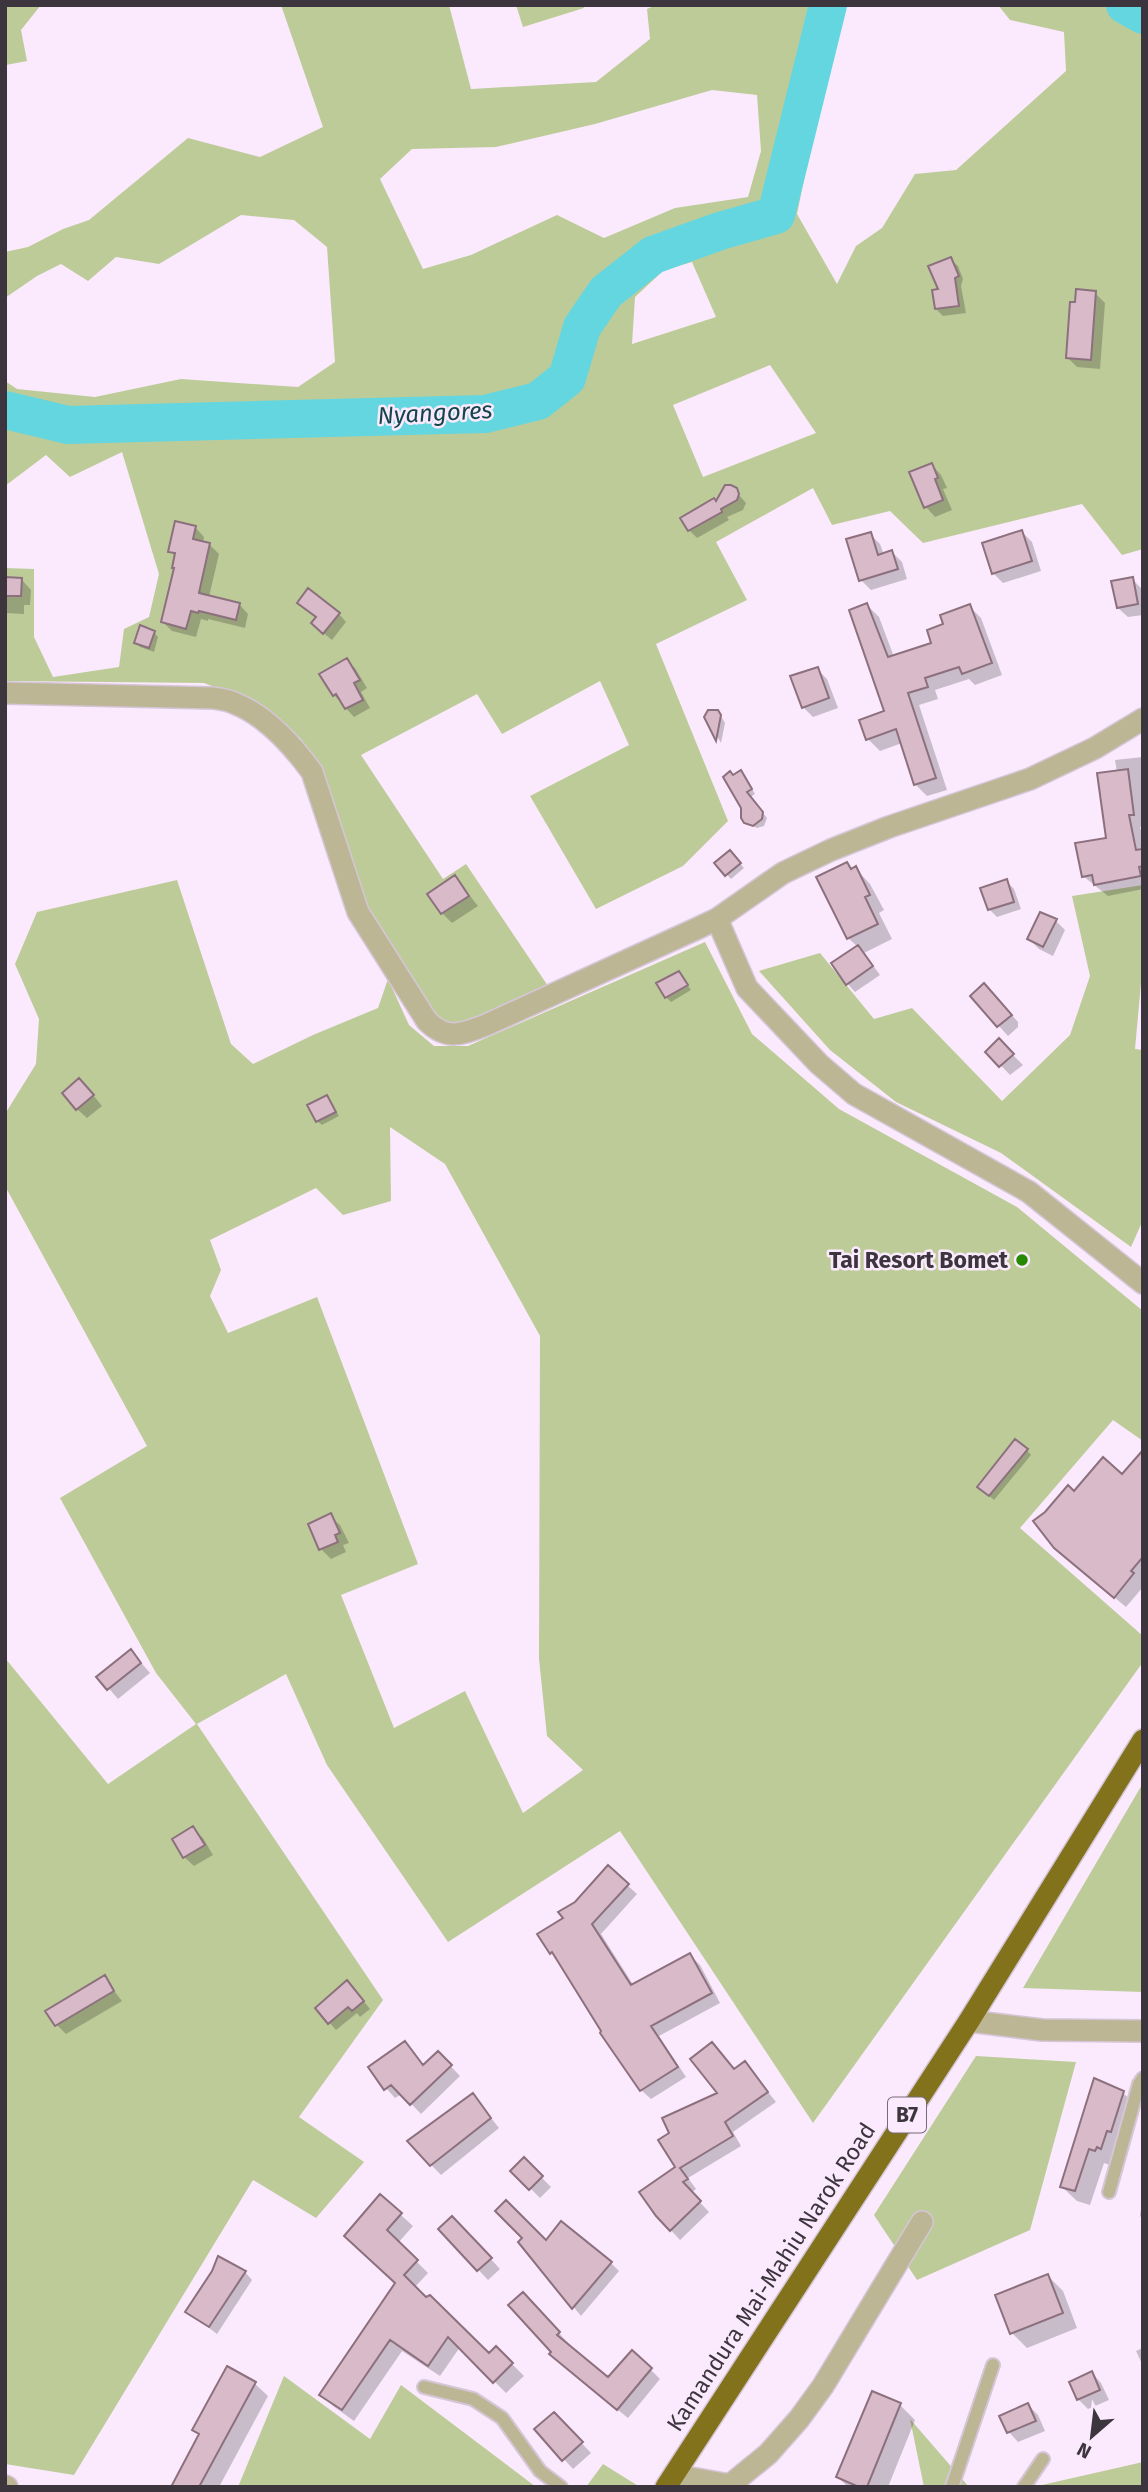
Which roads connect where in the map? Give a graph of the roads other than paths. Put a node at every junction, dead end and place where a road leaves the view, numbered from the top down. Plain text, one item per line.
1 (5, 693) edge
2 (1143, 719) edge
3 (717, 919) junction
4 (1143, 1283) edge
5 (1143, 1740) edge
6 (969, 2021) junction
7 (1143, 2031) edge
8 (1143, 2078) edge
9 (1109, 2192) dead end
10 (922, 2222) dead end
11 (993, 2365) dead end
12 (424, 2387) dead end
13 (1043, 2459) dead end
14 (670, 2481) edge
15 (561, 2487) edge
16 (952, 2487) edge
17 (1024, 2487) edge

1 - 3 street
2 - 3 street
3 - 4 street
5 - 6 highway, Kamandura Mai-Mahiu Narok Road / B7
6 - 7 street
6 - 14 highway, Kamandura Mai-Mahiu Narok Road / B7
8 - 9 lane
10 - 14 street
11 - 16 lane
12 - 15 lane
13 - 17 lane

